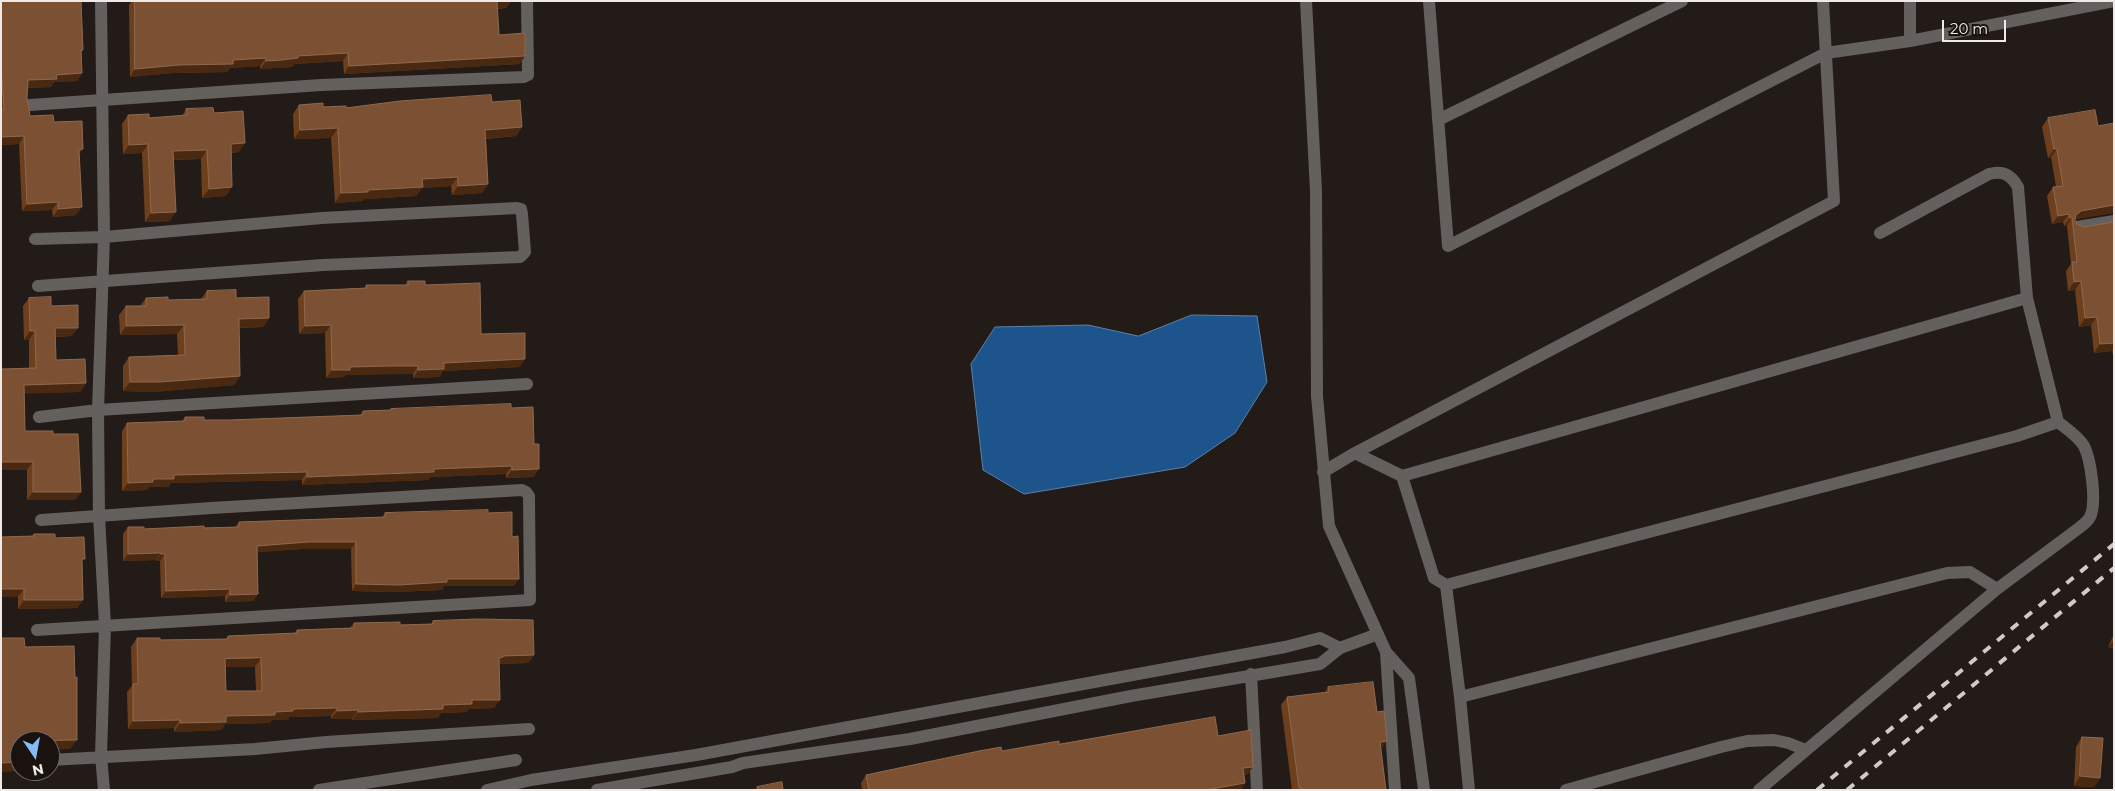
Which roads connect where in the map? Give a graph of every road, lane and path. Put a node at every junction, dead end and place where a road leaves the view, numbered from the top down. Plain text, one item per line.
1 (101, 1) edge
2 (527, 1) edge
3 (1306, 1) edge
4 (1429, 1) edge
5 (1682, 1) edge
6 (1823, 1) edge
7 (1910, 1) edge
8 (2114, 2) edge
9 (1910, 41) junction
10 (1826, 53) junction
11 (103, 99) junction
12 (30, 105) edge
13 (1438, 120) junction
14 (2114, 221) edge
15 (2077, 227) edge
16 (1880, 233) dead end
17 (104, 237) junction
18 (35, 239) dead end
19 (102, 282) junction
20 (38, 286) dead end
21 (2027, 298) junction
22 (527, 384) dead end
23 (98, 410) junction
24 (39, 417) dead end
25 (2058, 422) junction
26 (1355, 453) junction
27 (1323, 472) junction
28 (1402, 476) junction
29 (99, 516) junction
30 (41, 520) dead end
31 (1446, 585) junction
32 (1997, 589) junction
33 (105, 625) junction
34 (37, 630) dead end
35 (1378, 634) junction
36 (1340, 648) junction
37 (1386, 652) junction
38 (1131, 674) junction
39 (1251, 674) junction
40 (1131, 696) junction
41 (1460, 697) junction
42 (529, 729) dead end
43 (1806, 750) junction
44 (101, 756) junction
45 (60, 759) edge
46 (516, 760) dead end
47 (104, 790) edge
48 (319, 790) edge
49 (487, 790) edge
50 (597, 790) edge
51 (1257, 790) edge
52 (1395, 790) edge
53 (1424, 790) edge
54 (1469, 790) edge
55 (1566, 790) edge
56 (1759, 790) edge

1 - 11 street
2 - 11 street
3 - 27 street
4 - 13 street
5 - 13 street
6 - 10 street
7 - 9 street
8 - 9 street
9 - 10 street
10 - 13 street
10 - 26 street
11 - 12 street
11 - 17 street
14 - 15 street
16 - 21 street
17 - 18 street
17 - 19 street
17 - 19 street
19 - 20 street
19 - 23 street
21 - 25 street
21 - 28 street
22 - 23 street
23 - 24 street
23 - 29 street
25 - 31 street
25 - 32 street
26 - 27 street
26 - 28 street
27 - 35 street
28 - 31 street
29 - 30 street
29 - 33 street
29 - 33 street
31 - 41 street
32 - 41 street
32 - 43 street
33 - 34 street
33 - 44 street
35 - 36 street
35 - 37 street
36 - 38 street
36 - 39 street
37 - 52 street
37 - 53 street
38 - 40 street
38 - 49 street
39 - 40 street
39 - 51 street
40 - 50 street
41 - 54 street
42 - 44 street
43 - 55 street
43 - 56 street
44 - 45 street
44 - 47 street
46 - 48 street

